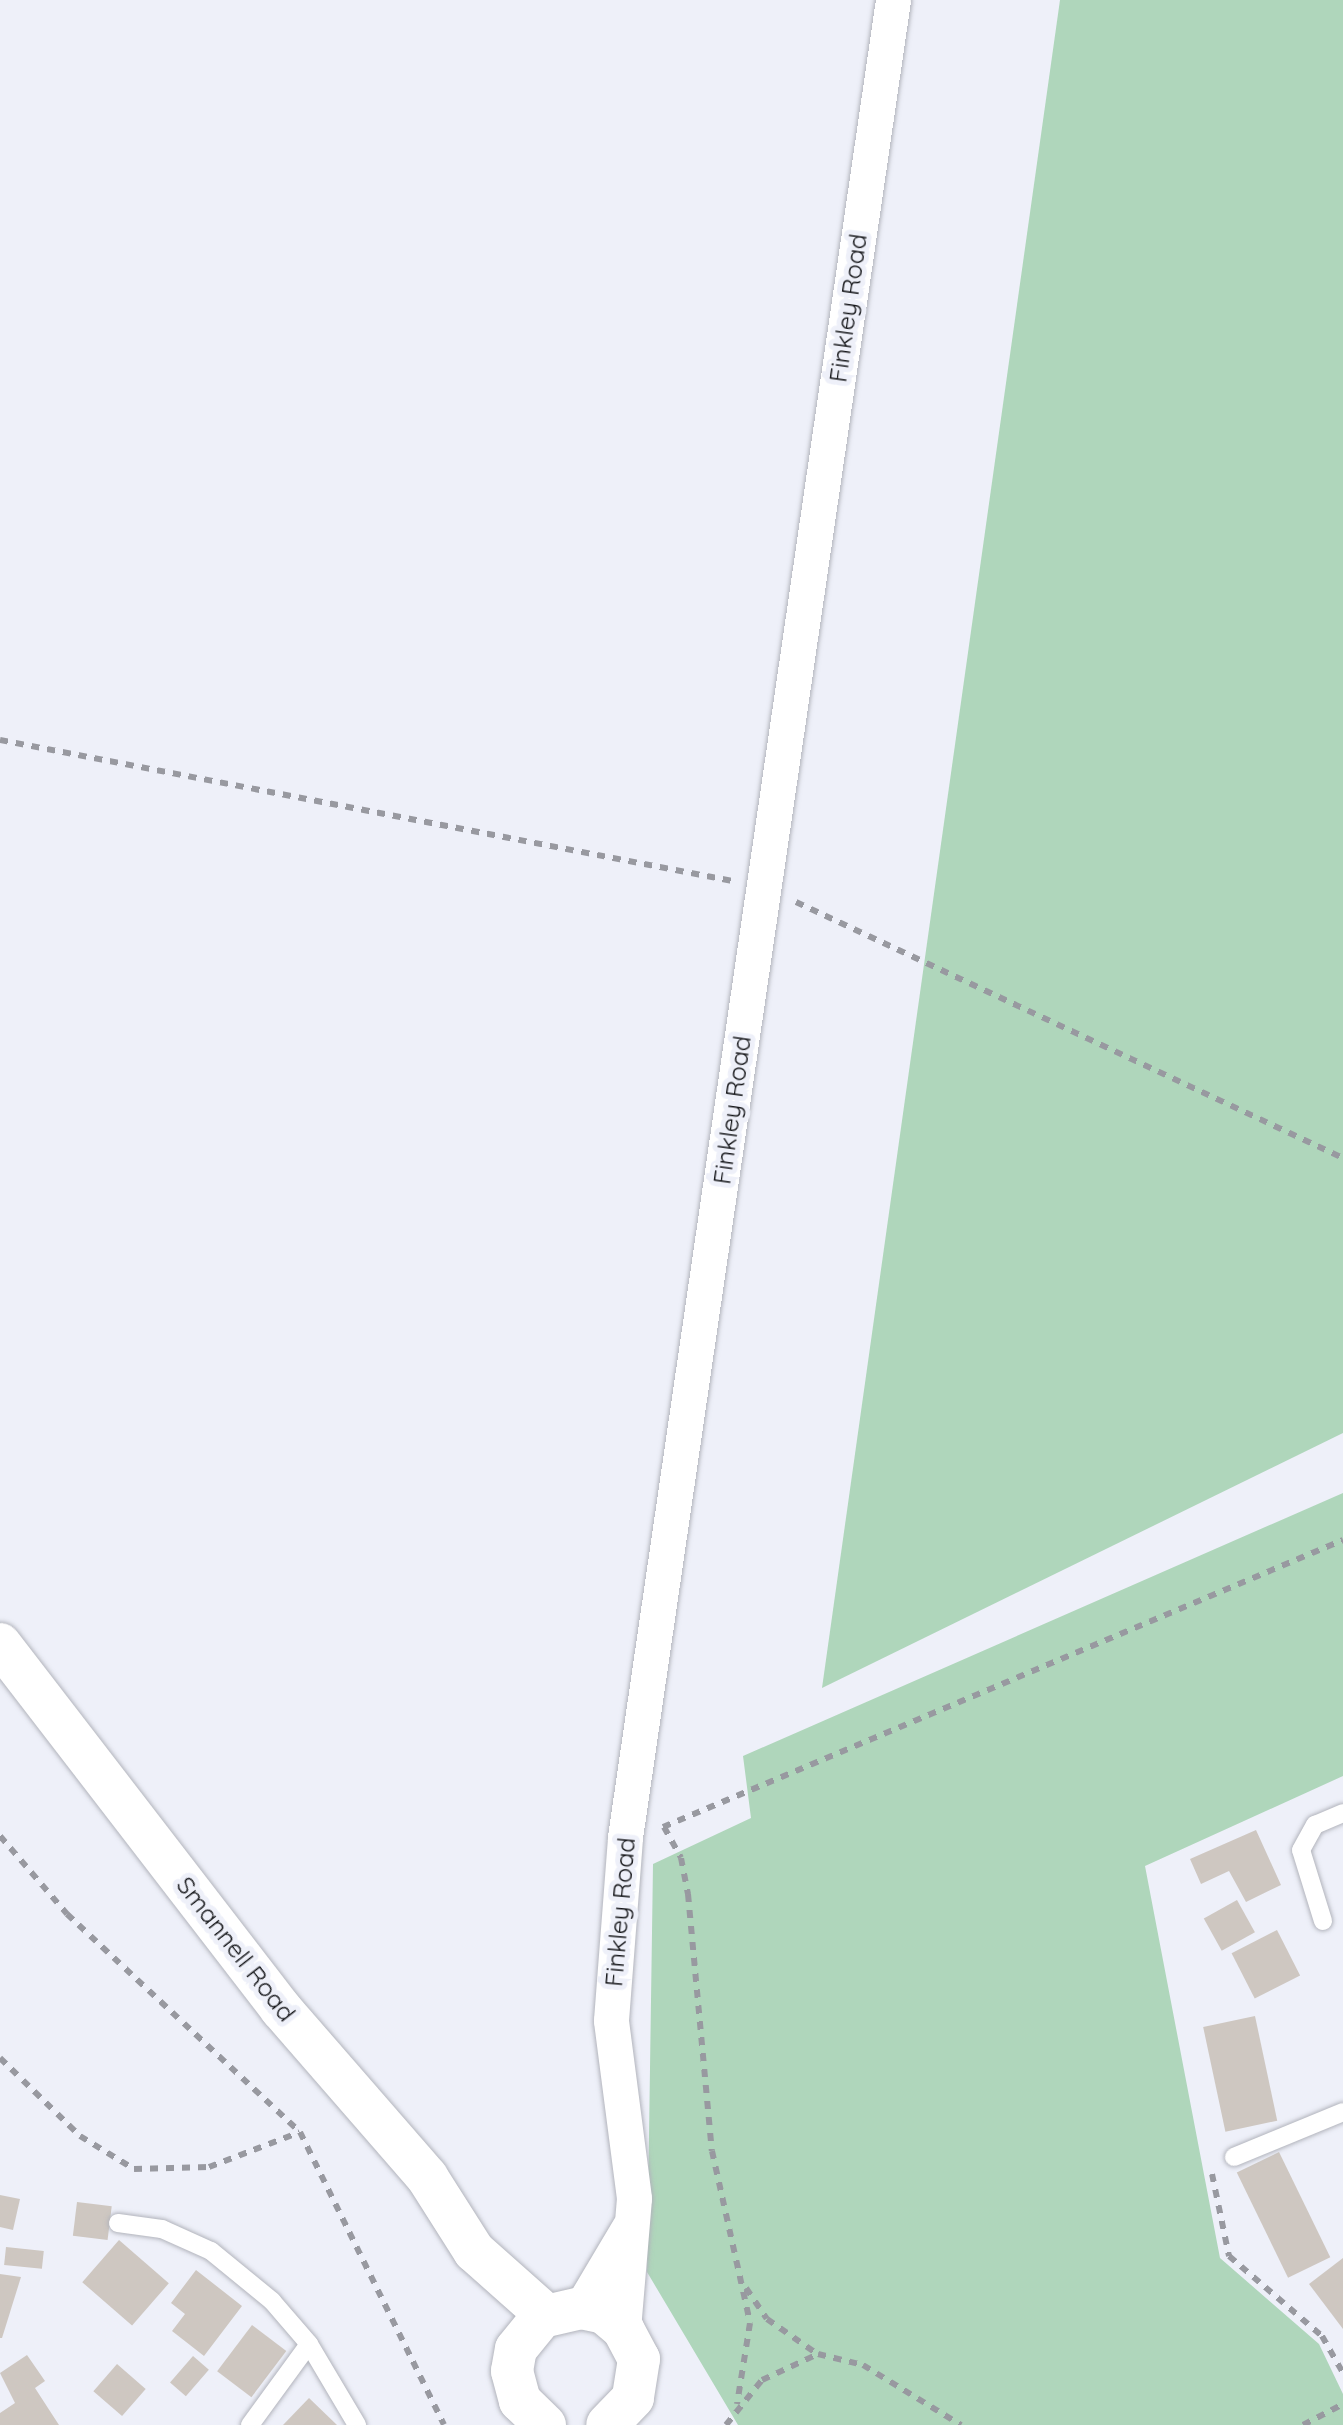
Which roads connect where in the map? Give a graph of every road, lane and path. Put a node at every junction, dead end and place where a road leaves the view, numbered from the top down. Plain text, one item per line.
1 (892, 0) edge
2 (0, 740) edge
3 (765, 887) junction
4 (1343, 1158) edge
5 (1343, 1540) edge
6 (0, 1644) edge
7 (1343, 1813) edge
8 (664, 1827) junction
9 (0, 1836) edge
10 (626, 1838) junction
11 (1323, 1921) dead end
12 (0, 2058) edge
13 (1343, 2112) edge
14 (300, 2132) junction
15 (1234, 2156) joint
16 (632, 2222) junction
17 (118, 2224) dead end
18 (474, 2251) junction
19 (746, 2287) junction
20 (564, 2311) junction
21 (623, 2328) junction
22 (309, 2344) junction
23 (516, 2349) junction
24 (818, 2354) junction
25 (1343, 2372) edge
26 (737, 2404) junction
27 (1343, 2404) edge
28 (541, 2424) edge
29 (250, 2425) edge
30 (357, 2425) edge
31 (444, 2425) edge
32 (607, 2425) edge
33 (726, 2425) edge
34 (960, 2425) edge
35 (1302, 2425) edge

1 - 3 street, Finkley Road
2 - 3 path
3 - 4 path
3 - 10 street, Finkley Road
5 - 8 path
6 - 18 street, Smannell Road
7 - 11 lane
8 - 10 path
8 - 19 path
9 - 14 path
10 - 16 street, Finkley Road
12 - 14 path
13 - 15 lane
14 - 31 path
15 - 25 path
16 - 20 street
16 - 21 street, Finkley Road
17 - 22 lane
18 - 20 street, Smannell Road
18 - 23 street, Smannell Road
19 - 24 path
19 - 26 path
20 - 21 street, Smannell Road
20 - 23 street
21 - 32 street
22 - 29 lane
22 - 30 lane
23 - 28 street
24 - 26 path
24 - 34 path
26 - 33 path
27 - 35 path

